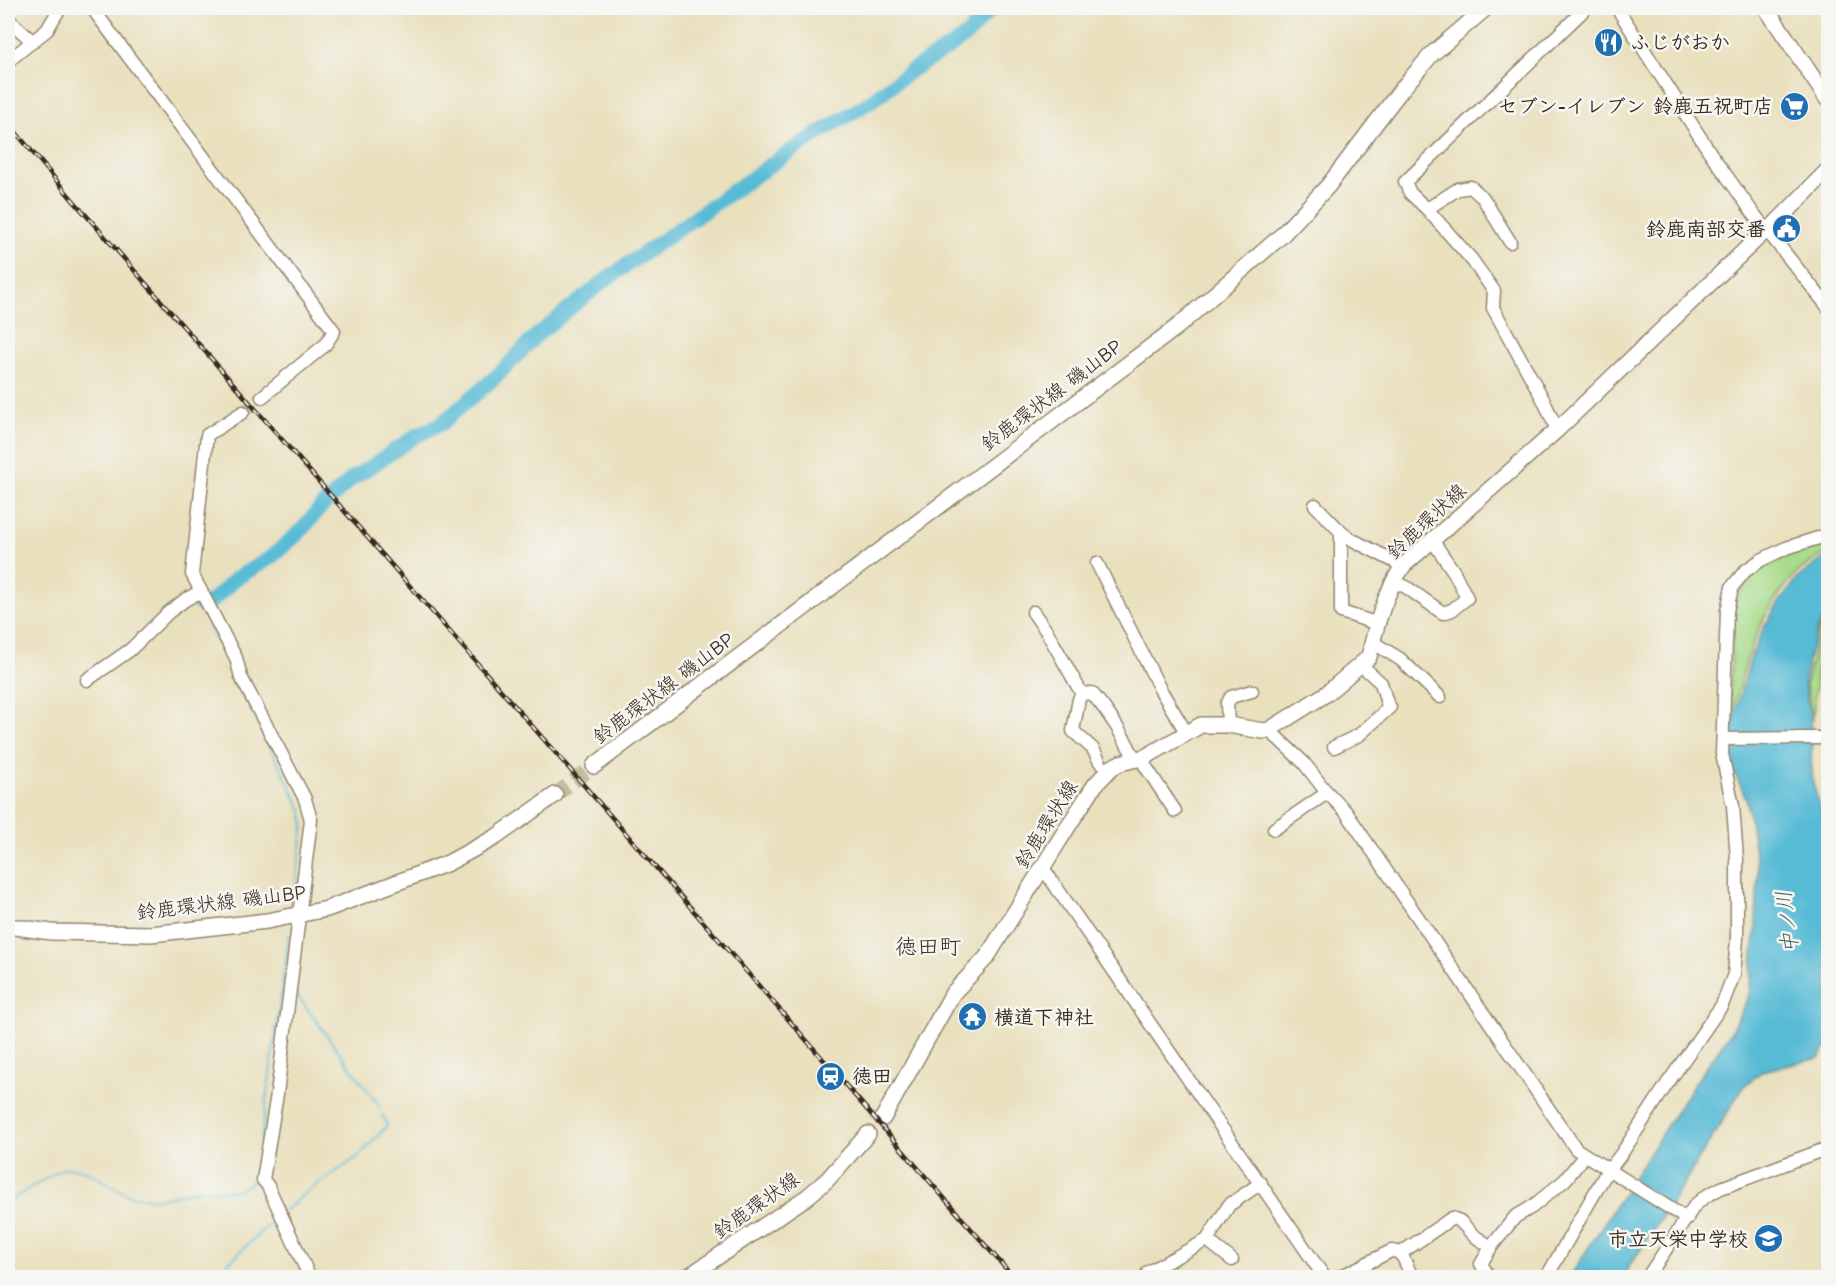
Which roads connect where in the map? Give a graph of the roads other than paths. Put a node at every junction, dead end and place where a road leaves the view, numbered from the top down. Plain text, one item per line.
1 (60, 8) edge
2 (92, 8) edge
3 (1486, 8) edge
4 (1586, 8) edge
5 (1617, 8) edge
6 (1766, 8) edge
7 (8, 19) edge
8 (33, 42) junction
9 (8, 61) edge
10 (1828, 100) edge
11 (1828, 170) edge
12 (1427, 208) junction
13 (1766, 230) junction
14 (1510, 242) dead end
15 (1828, 308) edge
16 (262, 396) tunnel mouth
17 (243, 412) tunnel mouth
18 (1557, 430) junction
19 (1315, 505) dead end
20 (1341, 532) junction
21 (1828, 535) edge
22 (1432, 540) junction
23 (1097, 563) dead end
24 (1403, 566) junction
25 (1393, 581) junction
26 (202, 592) junction
27 (1033, 612) dead end
28 (1378, 624) junction
29 (1372, 642) junction
30 (1360, 664) junction
31 (87, 680) dead end
32 (1252, 691) dead end
33 (1082, 694) junction
34 (1440, 697) dead end
35 (1228, 725) junction
36 (1269, 730) junction
37 (1186, 732) junction
38 (1818, 738) dead end
39 (1723, 739) junction
40 (1334, 747) dead end
41 (1138, 759) junction
42 (1100, 762) dead end
43 (594, 766) tunnel mouth
44 (1327, 793) junction
45 (555, 795) tunnel mouth
46 (1175, 811) dead end
47 (1274, 829) dead end
48 (1043, 868) junction
49 (299, 915) junction
50 (8, 926) edge
51 (883, 1118) dead end
52 (868, 1134) dead end
53 (1828, 1148) edge
54 (1585, 1155) junction
55 (1612, 1171) junction
56 (1261, 1183) junction
57 (1687, 1219) junction
58 (1207, 1240) junction
59 (1491, 1247) junction
60 (1401, 1253) junction
61 (1232, 1260) dead end
62 (1148, 1272) dead end
63 (310, 1278) edge
64 (686, 1278) edge
65 (1325, 1278) edge
66 (1338, 1278) edge
67 (1413, 1278) edge
68 (1490, 1278) edge
69 (1546, 1278) edge
70 (1647, 1278) edge

1 - 8 street
2 - 16 street
3 - 43 main road, 鈴鹿環状線 磯山BP
4 - 12 street
5 - 13 street
6 - 10 main road
7 - 8 street
8 - 9 street
11 - 13 main road, 鈴鹿環状線
12 - 14 street
12 - 18 street
13 - 15 street
13 - 18 main road, 鈴鹿環状線
17 - 26 street
18 - 22 main road, 鈴鹿環状線
19 - 20 street
20 - 24 street
20 - 28 street
21 - 39 street
22 - 24 main road, 鈴鹿環状線
22 - 25 street
23 - 37 street
24 - 25 main road, 鈴鹿環状線
25 - 28 main road, 鈴鹿環状線
26 - 31 street
26 - 49 street
27 - 33 street
28 - 29 main road, 鈴鹿環状線
29 - 30 main road, 鈴鹿環状線
29 - 34 street
30 - 36 main road, 鈴鹿環状線
30 - 40 street
32 - 35 street
33 - 41 street
33 - 42 street
35 - 36 main road, 鈴鹿環状線
35 - 37 main road, 鈴鹿環状線
36 - 44 street
37 - 41 main road, 鈴鹿環状線
38 - 39 street
39 - 55 street
41 - 46 street
41 - 48 main road, 鈴鹿環状線
44 - 47 street
44 - 54 street
45 - 49 main road, 鈴鹿環状線 磯山BP
48 - 51 main road, 鈴鹿環状線
48 - 56 street
49 - 50 main road, 鈴鹿環状線 磯山BP
49 - 63 street
52 - 64 main road, 鈴鹿環状線
53 - 57 street
54 - 55 street
54 - 59 street
55 - 57 street
55 - 69 street
56 - 58 street
56 - 65 street
57 - 70 street
58 - 61 street
58 - 62 street
59 - 60 street
59 - 68 street
60 - 66 street
60 - 67 street

